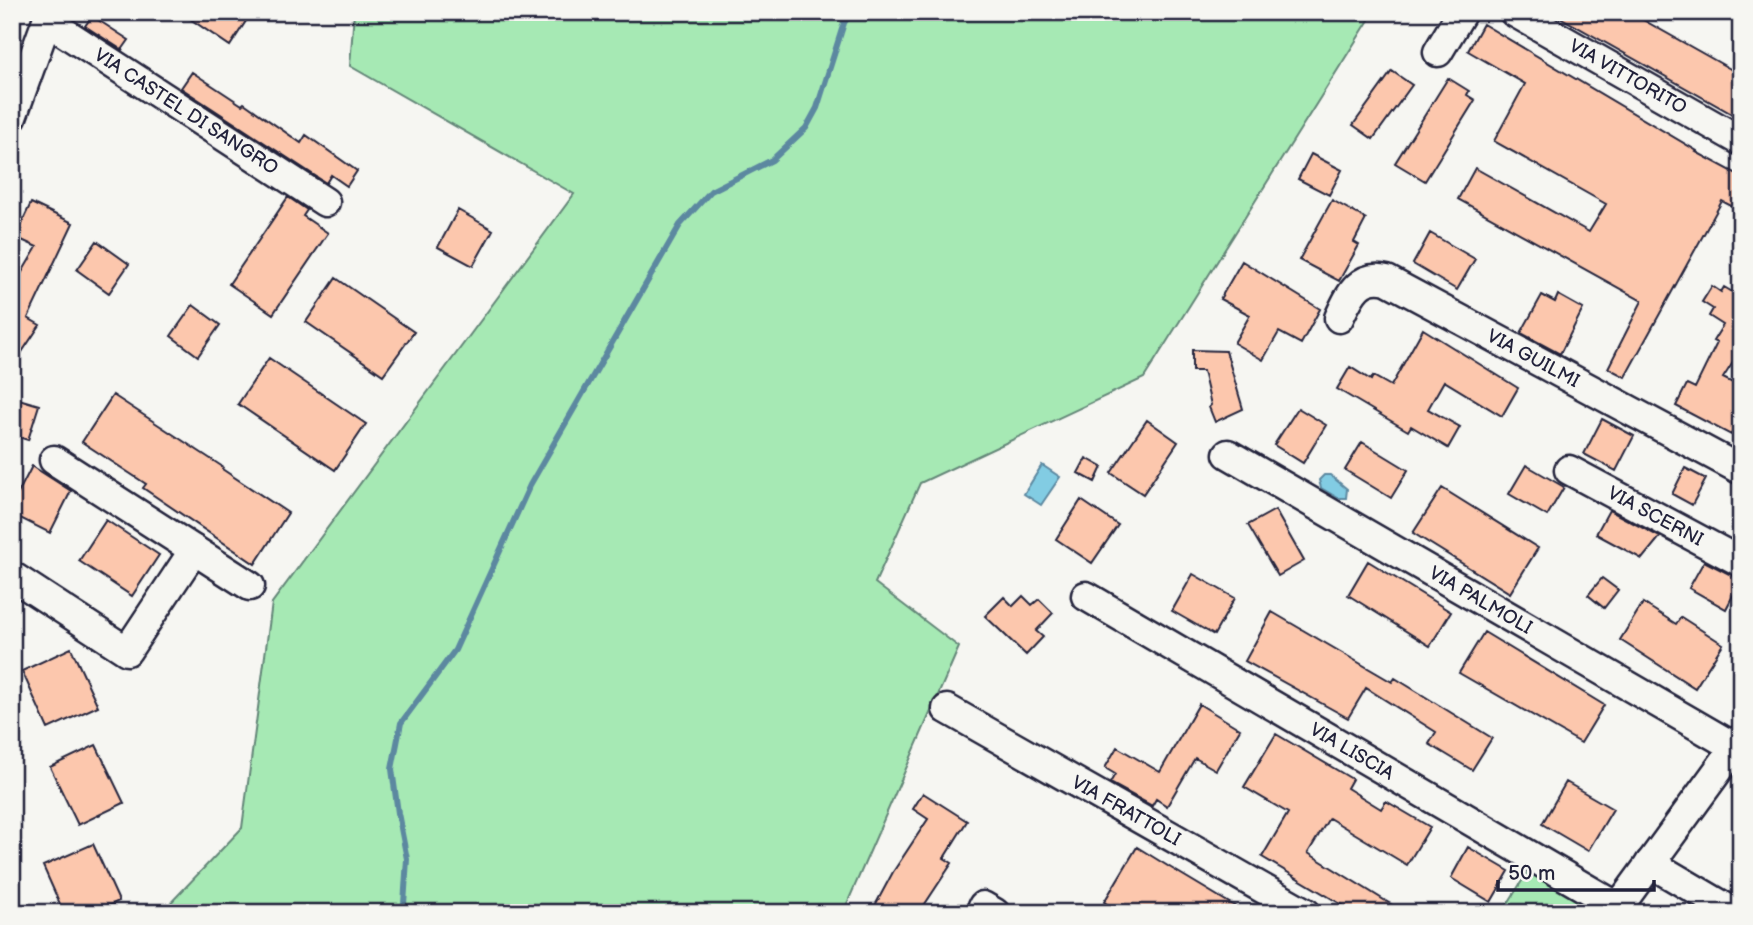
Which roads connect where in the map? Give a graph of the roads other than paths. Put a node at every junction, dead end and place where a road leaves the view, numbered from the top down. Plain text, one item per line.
1 (1462, 12) edge
2 (1514, 12) edge
3 (49, 17) edge
4 (1438, 52) dead end
5 (12, 117) edge
6 (1741, 141) edge
7 (325, 202) dead end
8 (1339, 318) dead end
9 (1228, 454) dead end
10 (54, 460) dead end
11 (1741, 470) edge
12 (1569, 471) dead end
13 (194, 551) junction
14 (1741, 562) edge
15 (12, 576) edge
16 (250, 586) dead end
17 (1086, 596) dead end
18 (947, 709) dead end
19 (1739, 746) edge
20 (1650, 863) junction
21 (1616, 910) edge
22 (1306, 913) edge
23 (1735, 913) edge

1 - 4 street
2 - 6 street, VIA VITTORITO
3 - 5 street
3 - 7 street, VIA CASTEL DI SANGRO
8 - 11 street, VIA GUILMI
9 - 19 street, VIA PALMOLI
10 - 13 street
12 - 14 street, VIA SCERNI
13 - 15 street
13 - 16 street
17 - 21 street, VIA LISCIA
18 - 22 street, VIA FRATTOLI
19 - 20 street
20 - 21 street
20 - 23 street

